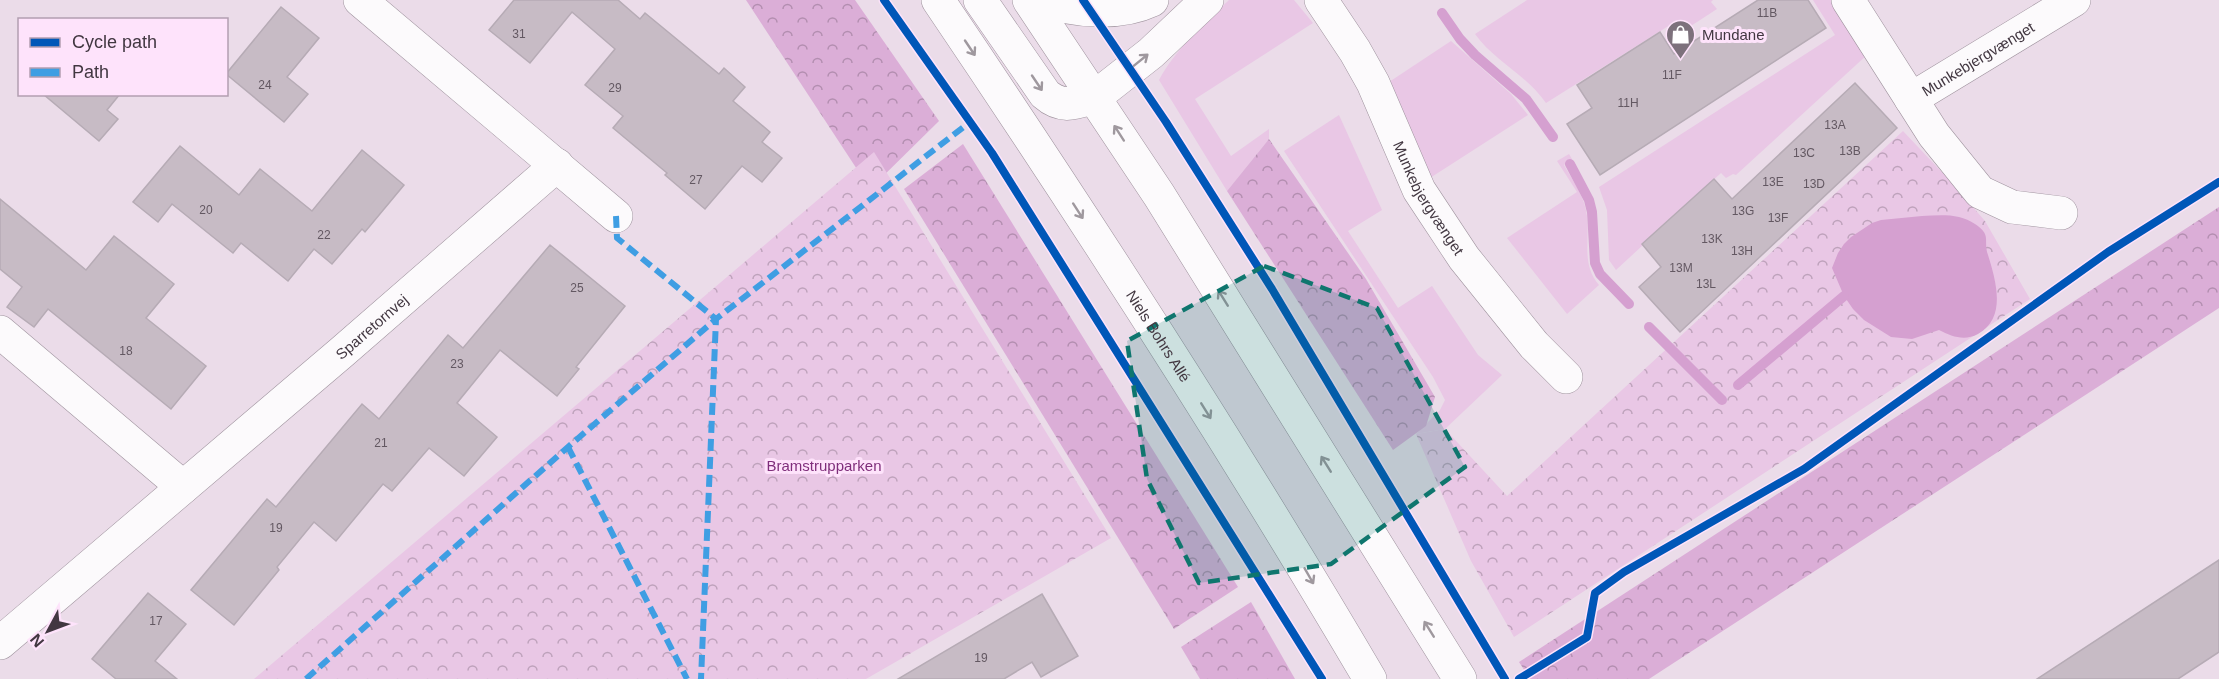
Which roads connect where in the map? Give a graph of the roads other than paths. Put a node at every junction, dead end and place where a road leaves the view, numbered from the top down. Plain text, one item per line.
1 (360, 0) edge
2 (938, 0) edge
3 (980, 0) edge
4 (1029, 0) edge
5 (1040, 0) edge
6 (1152, 0) edge
7 (1207, 0) edge
8 (1321, 0) edge
9 (1848, 0) edge
10 (2074, 0) edge
11 (1095, 97) junction
12 (1911, 99) junction
13 (557, 165) junction
14 (2061, 213) dead end
15 (616, 216) dead end
16 (0, 332) edge
17 (1566, 378) dead end
18 (183, 487) junction
19 (0, 643) edge
20 (1370, 679) edge
21 (1460, 679) edge

1 - 13 street
2 -> 20 street, Niels Bohrs Allé
3 -> 11 street
4 - 11 street
5 - 6 street
11 -> 7 street
8 - 17 street, Munkebjergvænget
9 - 12 street, Munkebjergvænget
10 - 12 street, Munkebjergvænget
21 -> 11 street
12 - 14 street, Munkebjergvænget
13 - 15 street
13 - 18 street, Sparretornvej
16 - 18 street
18 - 19 street, Sparretornvej

